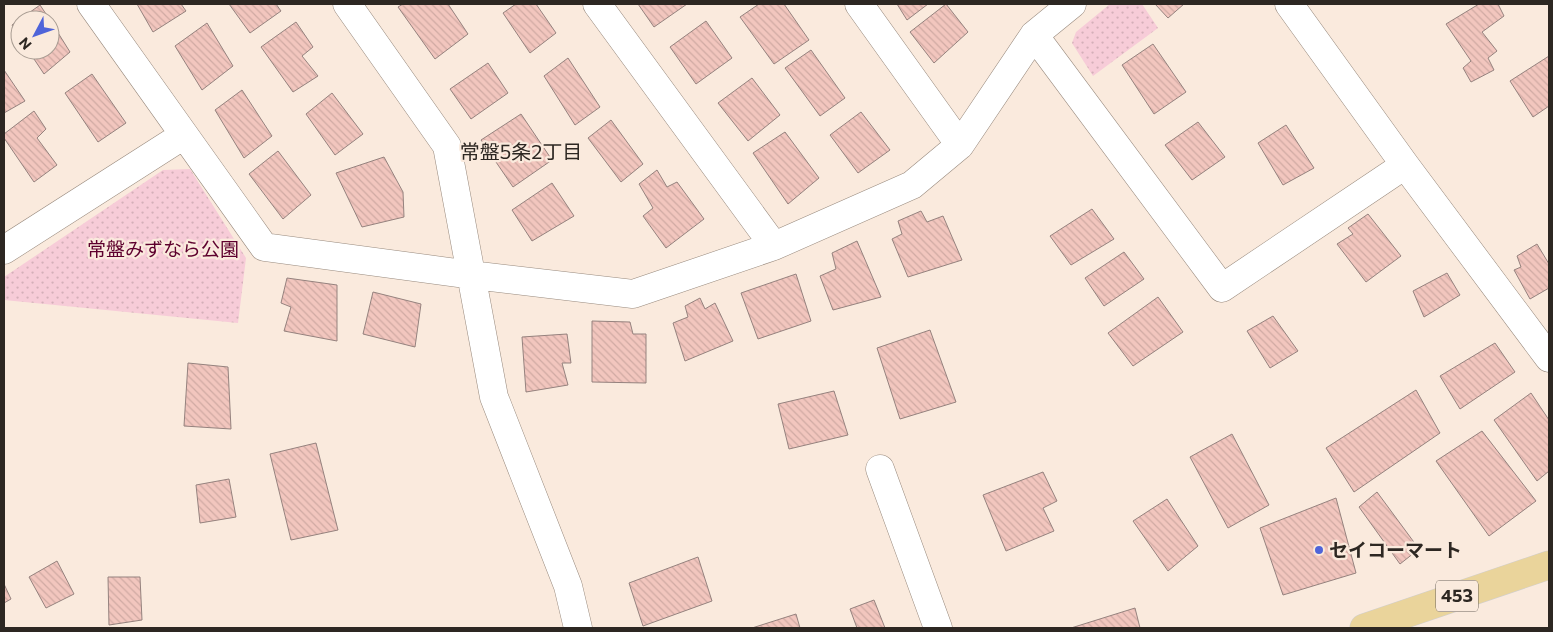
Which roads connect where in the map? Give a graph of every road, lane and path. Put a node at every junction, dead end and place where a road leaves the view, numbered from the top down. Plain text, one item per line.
1 (91, 4) edge
2 (347, 4) edge
3 (598, 4) edge
4 (859, 4) edge
5 (1072, 4) edge
6 (1289, 4) edge
7 (1034, 35) junction
8 (184, 135) junction
9 (960, 145) junction
10 (1405, 165) junction
11 (774, 246) junction
12 (4, 250) edge
13 (472, 275) junction
14 (1549, 358) edge
15 (880, 469) dead end
16 (1549, 565) edge
17 (578, 628) edge
18 (938, 628) edge
19 (1364, 628) edge

1 - 8 street
2 - 13 street
3 - 11 street
4 - 9 street
5 - 7 street
6 - 10 street
7 - 9 street
7 - 10 street
8 - 12 street
8 - 13 street
9 - 11 street
10 - 14 street
11 - 13 street
13 - 17 street
15 - 18 street
16 - 19 highway, 453

